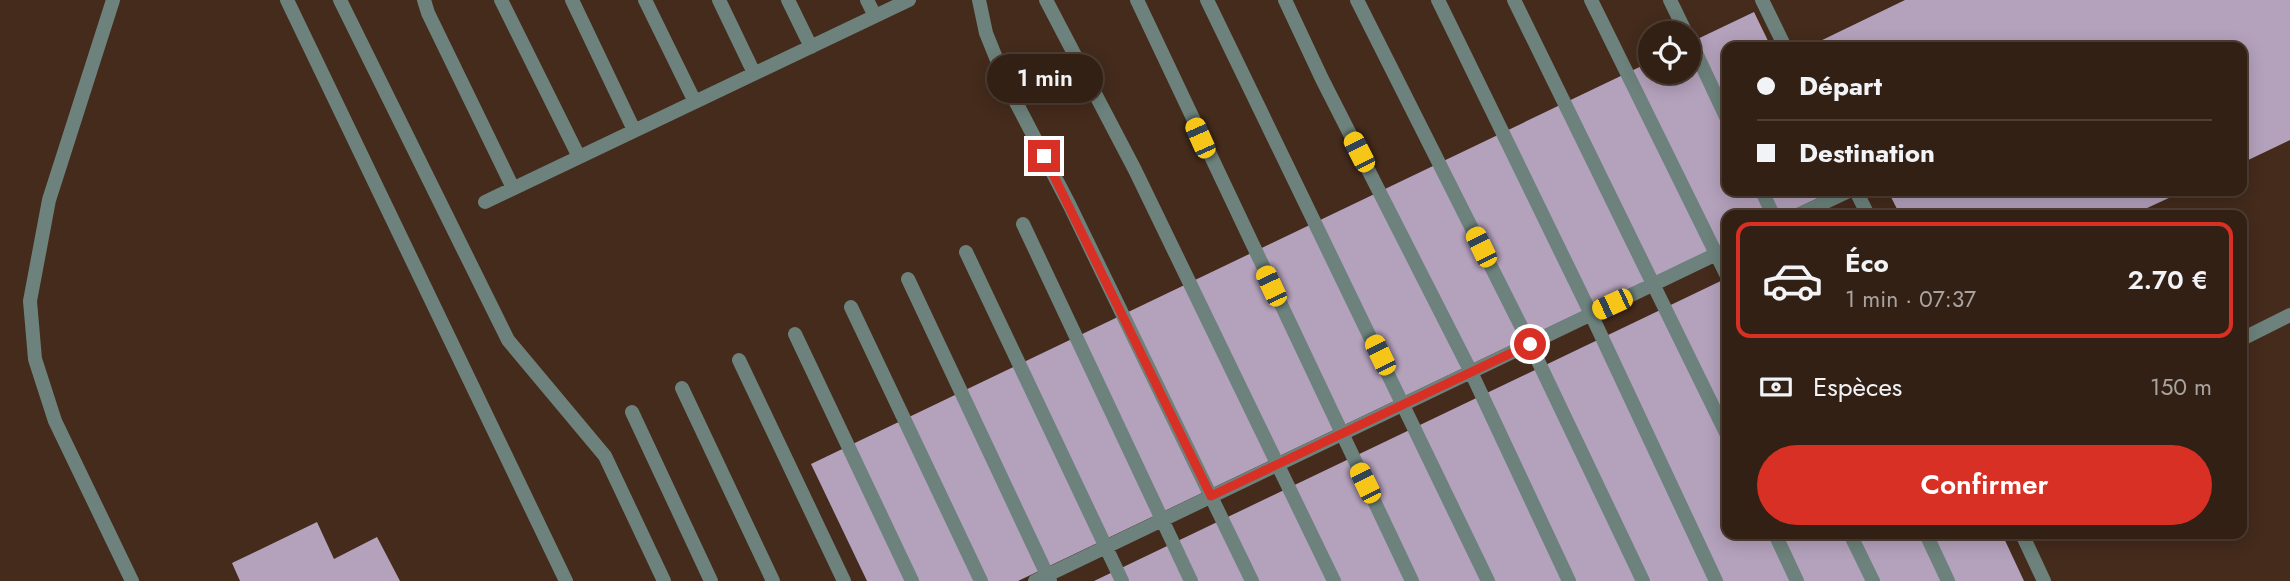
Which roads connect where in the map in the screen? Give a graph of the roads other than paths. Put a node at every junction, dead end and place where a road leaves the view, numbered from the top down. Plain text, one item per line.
1 (113, 0) edge
2 (287, 0) edge
3 (340, 0) edge
4 (424, 0) edge
5 (500, 0) edge
6 (572, 0) edge
7 (645, 0) edge
8 (719, 0) edge
9 (788, 0) edge
10 (867, 0) edge
11 (909, 0) edge
12 (979, 0) edge
13 (1045, 0) edge
14 (1137, 0) edge
15 (1207, 0) edge
16 (1285, 0) edge
17 (1357, 0) edge
18 (1438, 0) edge
19 (1514, 0) edge
20 (1591, 0) edge
21 (1670, 0) edge
22 (1764, 1) edge
23 (875, 16) junction
24 (1680, 21) edge
25 (1783, 42) edge
26 (811, 47) junction
27 (1701, 64) edge
28 (754, 74) junction
29 (695, 102) junction
30 (1722, 108) edge
31 (634, 130) junction
32 (579, 157) junction
33 (513, 188) junction
34 (1838, 196) edge
35 (485, 202) dead end
36 (1809, 210) edge
37 (1023, 224) dead end
38 (966, 252) dead end
39 (1722, 252) edge
40 (908, 279) dead end
41 (1655, 284) junction
42 (850, 307) dead end
43 (1591, 314) junction
44 (2290, 315) edge
45 (795, 334) dead end
46 (2247, 336) edge
47 (1530, 344) junction
48 (739, 360) dead end
49 (1471, 372) junction
50 (682, 388) dead end
51 (1404, 404) junction
52 (632, 412) dead end
53 (1722, 425) edge
54 (1341, 434) junction
55 (1278, 464) junction
56 (1211, 496) junction
57 (1162, 520) junction
58 (1777, 539) edge
59 (1852, 539) edge
60 (1928, 539) edge
61 (2024, 539) edge
62 (1106, 547) junction
63 (1044, 579) edge
64 (132, 581) edge
65 (566, 581) edge
66 (664, 581) edge
67 (711, 581) edge
68 (773, 581) edge
69 (844, 581) edge
70 (912, 581) edge
71 (981, 581) edge
72 (1122, 581) edge
73 (1191, 581) edge
74 (1252, 581) edge
75 (1334, 581) edge
76 (1412, 581) edge
77 (1489, 581) edge
78 (1569, 581) edge
79 (1643, 581) edge
80 (1716, 581) edge
81 (1797, 581) edge
82 (1872, 581) edge
83 (1948, 581) edge
84 (2044, 581) edge

1 - 64 lane
2 - 65 lane
3 - 66 lane
4 - 33 lane
5 - 32 lane
6 - 31 lane
7 - 29 lane
8 - 28 lane
9 - 26 lane
10 - 23 lane
11 - 23 lane
12 - 56 lane
13 - 55 lane
14 - 54 lane
15 - 51 lane
16 - 49 lane
17 - 47 lane
18 - 43 lane
19 - 41 lane
20 - 39 lane
21 - 24 lane
22 - 25 lane
23 - 26 lane
26 - 28 lane
27 - 30 lane
28 - 29 lane
29 - 31 lane
31 - 32 lane
32 - 33 lane
33 - 35 lane
34 - 36 lane
37 - 57 lane
38 - 62 lane
39 - 41 lane
40 - 63 lane
41 - 43 lane
41 - 53 lane
42 - 71 lane
43 - 47 lane
43 - 80 lane
44 - 46 lane
45 - 70 lane
47 - 49 lane
47 - 79 lane
48 - 69 lane
49 - 51 lane
49 - 78 lane
50 - 68 lane
51 - 54 lane
51 - 77 lane
52 - 67 lane
54 - 55 lane
54 - 76 lane
55 - 56 lane
55 - 75 lane
56 - 57 lane
56 - 74 lane
57 - 62 lane
57 - 73 lane
58 - 81 lane
59 - 82 lane
60 - 83 lane
61 - 84 lane
62 - 63 lane
62 - 72 lane

